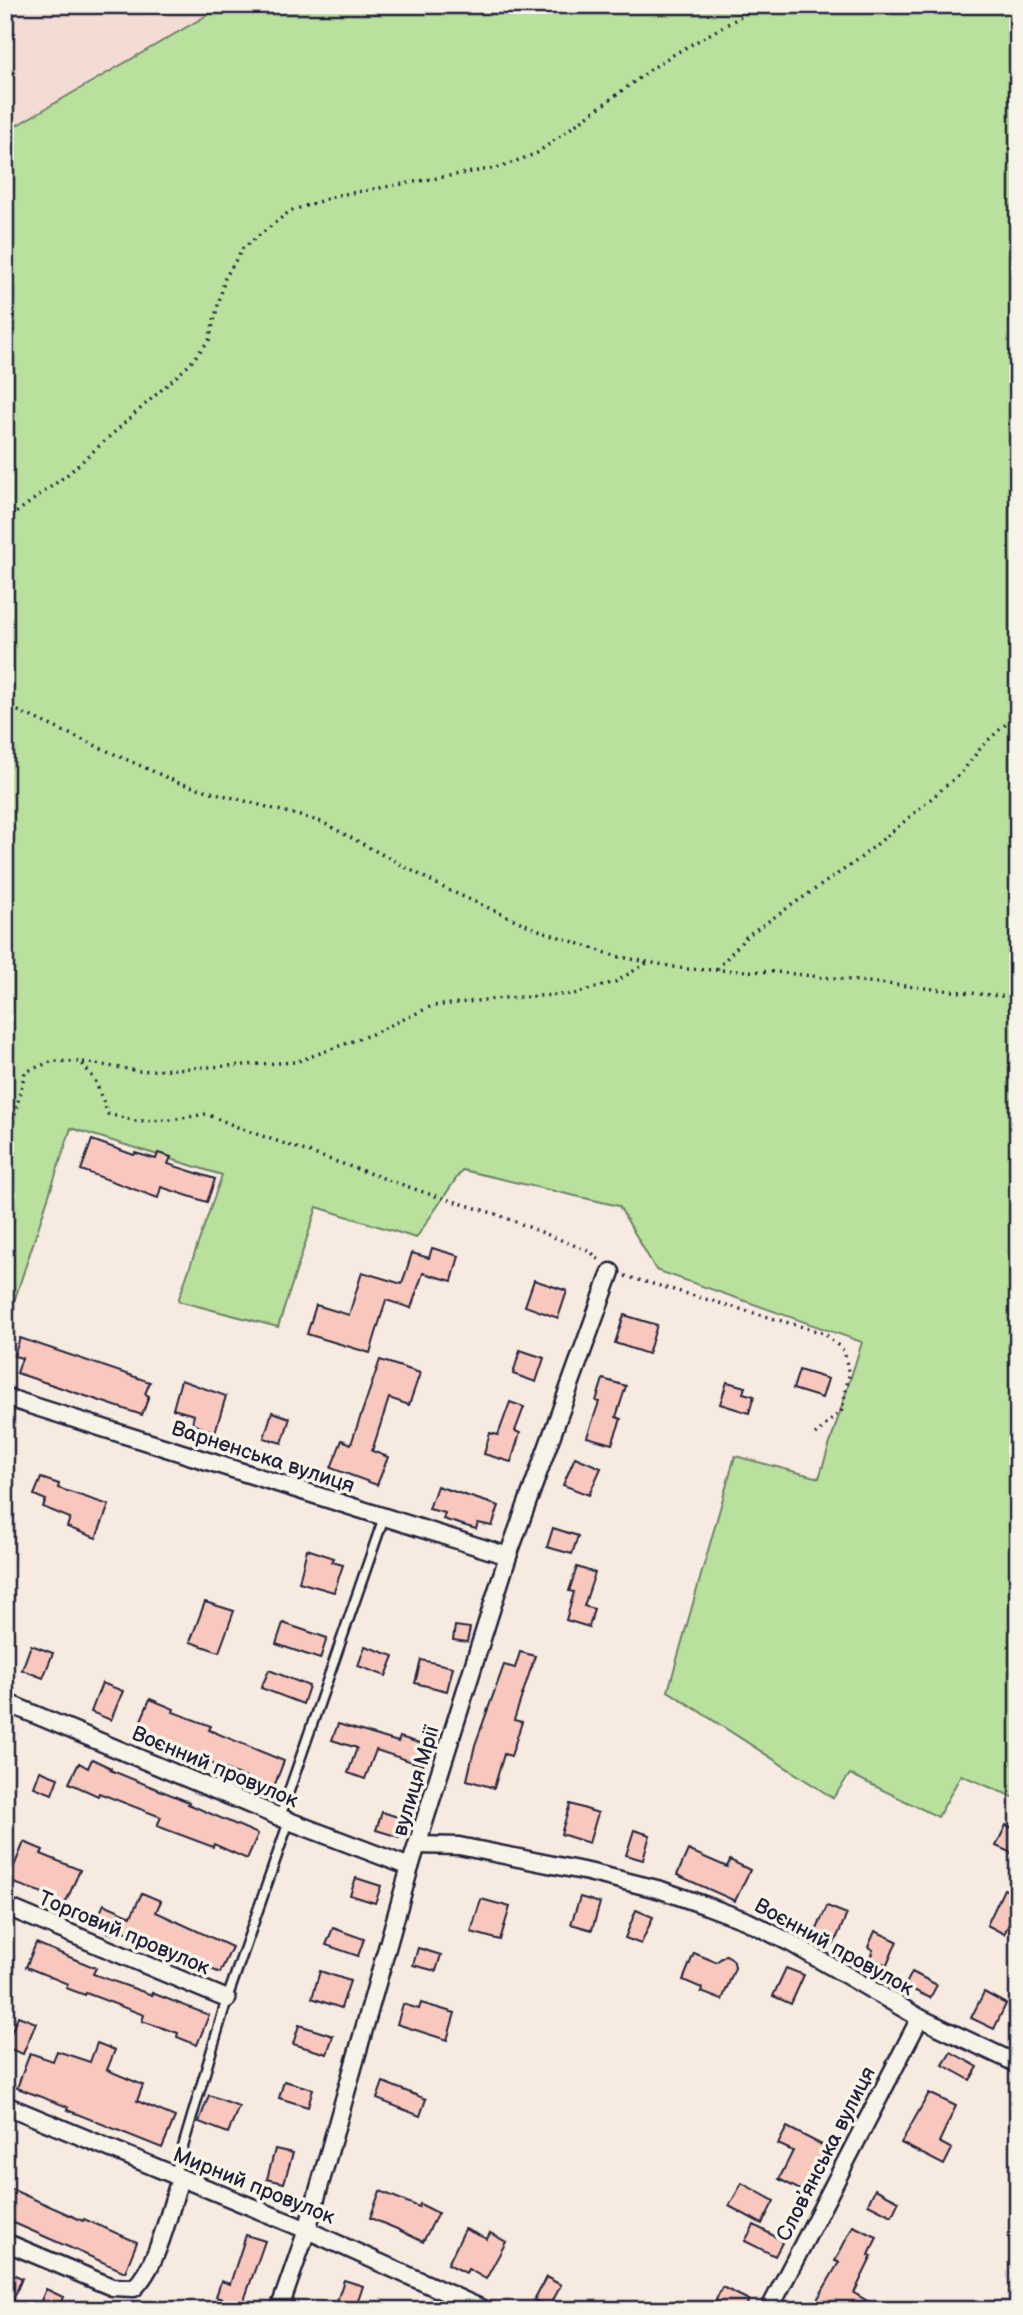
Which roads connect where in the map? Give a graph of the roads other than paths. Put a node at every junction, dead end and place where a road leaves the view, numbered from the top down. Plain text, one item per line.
1 (611, 1272) road end
2 (5, 1397) edge
3 (384, 1517) junction
4 (508, 1556) junction
5 (5, 1702) edge
6 (285, 1819) junction
7 (418, 1845) junction
8 (410, 1867) junction
9 (5, 1906) edge
10 (227, 1999) junction
11 (920, 2018) junction
12 (1018, 2064) edge
13 (5, 2105) edge
14 (177, 2178) junction
15 (307, 2230) junction
16 (5, 2242) edge
17 (279, 2310) edge
18 (485, 2310) edge
19 (769, 2310) edge

1 - 4 street, вулиця Мрії
2 - 3 street, Варненська вулиця
3 - 4 street, Варненська вулиця
3 - 6 lane
4 - 7 street, вулиця Мрії
5 - 6 street, Воєнний провулок
6 - 8 street, Воєнний провулок
6 - 10 lane
7 - 8 street, вулиця Мрії
7 - 11 street, Воєнний провулок
8 - 15 street, вулиця Мрії
9 - 10 street, Торговий провулок
10 - 14 lane
11 - 12 street, Воєнний провулок
11 - 19 street, Словʼянська вулиця
13 - 14 street, Мирний провулок
14 - 15 street, Мирний провулок
14 - 16 street
15 - 17 street, вулиця Мрії
15 - 18 street, Мирний провулок

